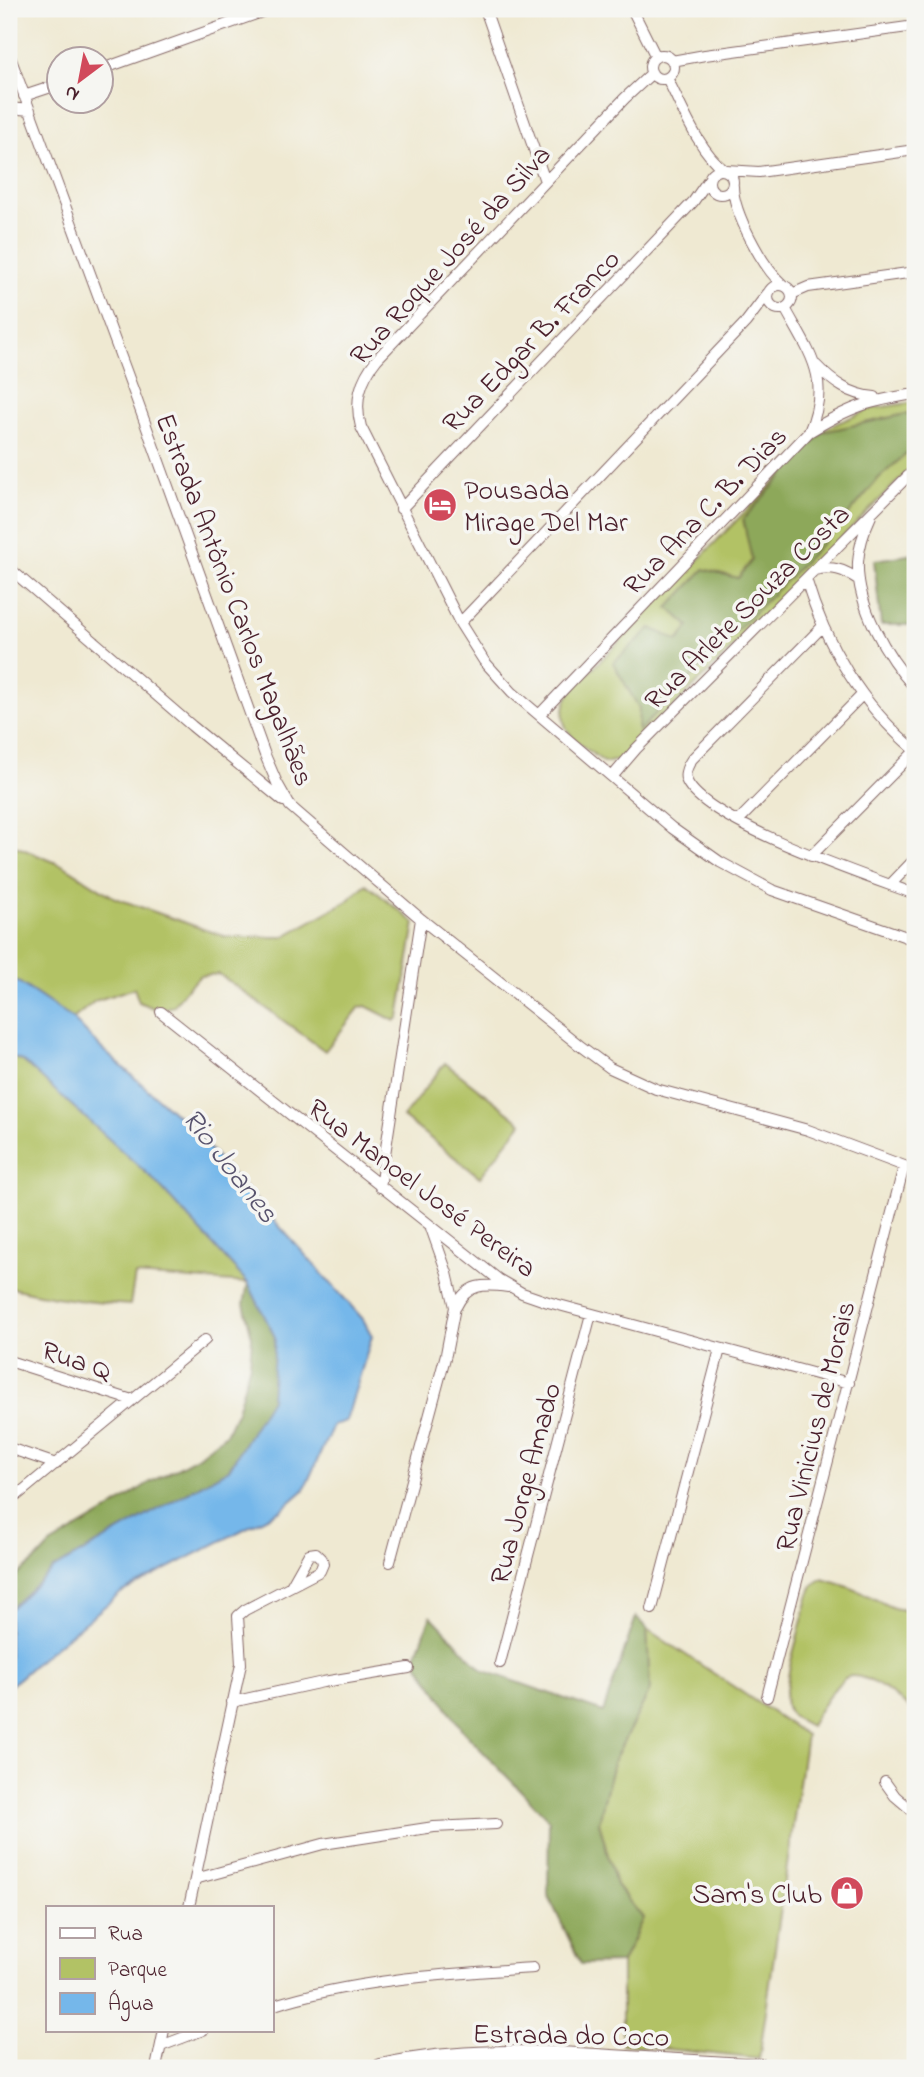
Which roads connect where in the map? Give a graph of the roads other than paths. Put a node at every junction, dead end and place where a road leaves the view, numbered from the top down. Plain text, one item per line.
1 (270, 9) edge
2 (485, 9) edge
3 (632, 9) edge
4 (915, 26) edge
5 (9, 54) edge
6 (656, 57) junction
7 (672, 61) junction
8 (116, 64) edge
9 (652, 72) junction
10 (667, 78) junction
11 (46, 88) edge
12 (24, 96) junction
13 (9, 108) edge
14 (30, 110) junction
15 (702, 144) junction
16 (915, 149) edge
17 (725, 170) junction
18 (709, 178) junction
19 (545, 181) junction
20 (733, 186) junction
21 (718, 194) junction
22 (693, 202) junction
23 (742, 220) junction
24 (759, 253) junction
25 (915, 272) edge
26 (783, 285) junction
27 (769, 292) junction
28 (792, 294) junction
29 (780, 308) junction
30 (746, 322) junction
31 (816, 364) junction
32 (915, 394) edge
33 (886, 398) junction
34 (810, 432) junction
35 (915, 469) edge
36 (401, 509) junction
37 (874, 509) junction
38 (9, 568) edge
39 (814, 570) junction
40 (806, 579) junction
41 (859, 580) junction
42 (460, 623) junction
43 (823, 626) junction
44 (915, 688) edge
45 (862, 695) junction
46 (539, 715) junction
47 (915, 750) edge
48 (265, 755) junction
49 (244, 769) junction
50 (611, 778) junction
51 (290, 806) junction
52 (738, 821) junction
53 (811, 856) junction
54 (915, 859) edge
55 (891, 885) junction
56 (915, 894) edge
57 (419, 917) junction
58 (915, 940) edge
59 (161, 1013) dead end
60 (904, 1166) junction
61 (915, 1170) edge
62 (380, 1187) junction
63 (430, 1226) junction
64 (512, 1288) junction
65 (455, 1307) junction
66 (591, 1314) junction
67 (205, 1340) dead end
68 (720, 1349) junction
69 (9, 1361) edge
70 (849, 1382) junction
71 (132, 1400) junction
72 (9, 1448) edge
73 (56, 1464) junction
74 (9, 1502) edge
75 (390, 1562) dead end
76 (291, 1586) dead end
77 (652, 1609) dead end
78 (500, 1664) dead end
79 (410, 1668) dead end
80 (766, 1697) dead end
81 (232, 1702) junction
82 (885, 1782) dead end
83 (915, 1813) edge
84 (496, 1824) dead end
85 (195, 1879) junction
86 (189, 1906) edge
87 (533, 1968) dead end
88 (273, 2006) edge
89 (164, 2032) edge
90 (198, 2032) edge
91 (161, 2046) junction
92 (156, 2068) edge
93 (381, 2068) edge
94 (761, 2068) edge

1 - 8 street
2 - 19 street
3 - 6 street
4 - 7 street
5 - 12 street, Estrada Antônio Carlos Magalhães
6 - 7 street
6 - 9 street
7 - 10 street
9 - 10 street
9 - 19 street, Rua Roque José da Silva
10 - 15 street
11 - 12 street
12 - 14 street, Estrada Antônio Carlos Magalhães
13 - 14 street
14 - 48 street, Estrada Antônio Carlos Magalhães
15 - 17 street
15 - 18 street
16 - 17 street
17 - 18 street
17 - 20 street
18 - 21 street
18 - 22 street, Rua Edgar B. Franco
19 - 36 street, Rua Roque José da Silva
20 - 21 street
20 - 23 street
21 - 22 street, Rua Edgar B. Franco
21 - 23 street
22 - 36 street, Rua Edgar B. Franco
23 - 24 street
24 - 26 street
24 - 27 street
25 - 28 street
26 - 27 street
26 - 28 street
27 - 29 street
27 - 30 street
28 - 29 street
29 - 30 street
29 - 31 street, Rua Ana C. B. Dias
30 - 42 street
31 - 33 street
31 - 34 street, Rua Ana C. B. Dias
32 - 33 street
33 - 34 street
34 - 46 street, Rua Ana C. B. Dias
35 - 37 street, Rua Arlete Souza Costa
36 - 42 street, Rua Roque José da Silva
37 - 39 street, Rua Arlete Souza Costa
37 - 41 street
38 - 49 street
39 - 40 street, Rua Arlete Souza Costa
39 - 41 street
40 - 43 street
40 - 50 street, Rua Arlete Souza Costa
41 - 44 street
42 - 46 street, Rua Roque José da Silva
43 - 45 street
43 - 52 street
45 - 47 street
45 - 52 street
46 - 50 street, Rua Roque José da Silva
47 - 53 street
48 - 49 street
48 - 51 street, Estrada Antônio Carlos Magalhães
49 - 51 street
50 - 58 street, Rua Roque José da Silva
51 - 57 street, Estrada Antônio Carlos Magalhães
52 - 53 street
53 - 55 street
54 - 55 street
55 - 56 street
57 - 60 street, Estrada Antônio Carlos Magalhães
57 - 62 street
59 - 62 street, Rua Manoel José Pereira
60 - 61 street, Estrada Antônio Carlos Magalhães
60 - 70 street, Rua Vinicius de Morais
62 - 63 street, Rua Manoel José Pereira
63 - 64 street, Rua Manoel José Pereira
63 - 65 street
64 - 65 street
64 - 66 street, Rua Manoel José Pereira
65 - 75 street
66 - 68 street, Rua Manoel José Pereira
66 - 78 street, Rua Jorge Amado
67 - 71 street
68 - 70 street, Rua Manoel José Pereira
68 - 77 street
69 - 71 street, Rua Q
70 - 80 street, Rua Vinicius de Morais
71 - 73 street
72 - 73 street
73 - 74 street
76 - 81 street
79 - 81 street
81 - 85 street
82 - 83 street
84 - 85 street
85 - 86 street
87 - 88 street
89 - 91 street
90 - 91 street
91 - 92 street
93 - 94 highway, Estrada do Coco

